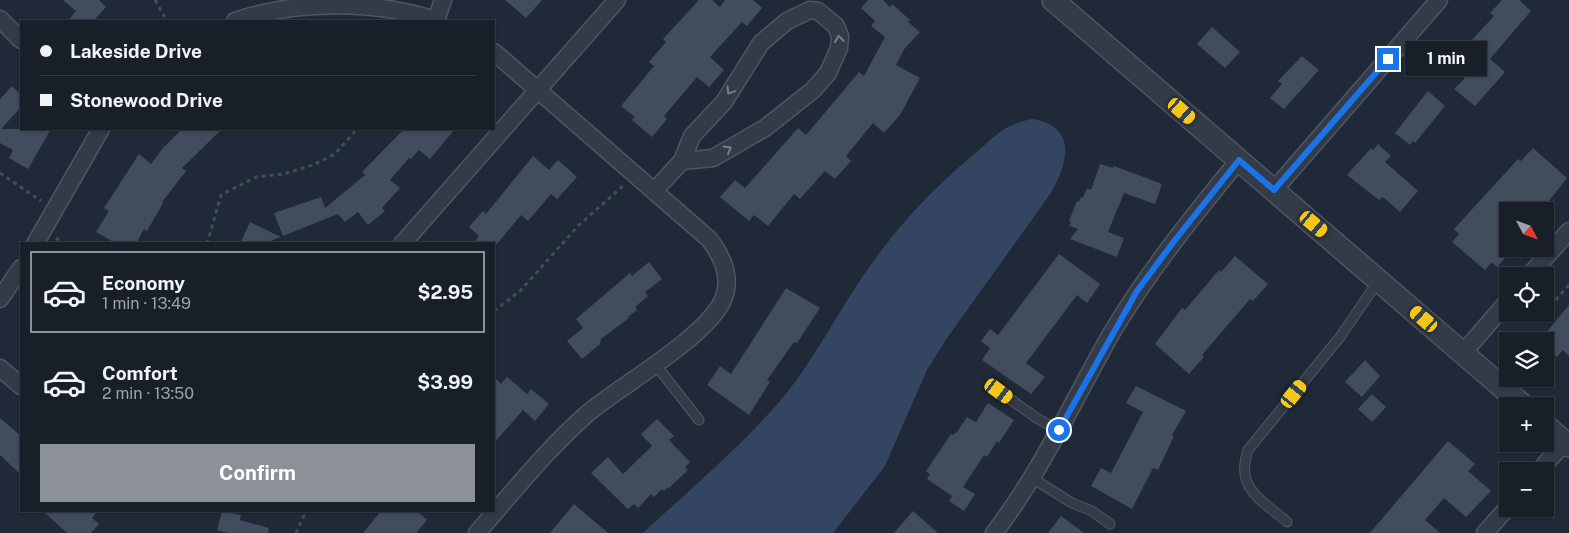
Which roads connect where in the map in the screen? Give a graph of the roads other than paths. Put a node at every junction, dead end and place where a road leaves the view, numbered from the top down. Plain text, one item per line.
1 (443, 0) edge
2 (617, 0) edge
3 (1053, 0) edge
4 (1439, 0) edge
5 (310, 2) edge
6 (0, 20) edge
7 (238, 20) edge
8 (433, 20) edge
9 (437, 20) edge
10 (20, 39) edge
11 (495, 53) edge
12 (539, 89) junction
13 (100, 130) edge
14 (1239, 160) junction
15 (682, 161) junction
16 (655, 190) junction
17 (1274, 190) junction
18 (1569, 231) edge
19 (37, 242) edge
20 (404, 242) edge
21 (1537, 267) edge
22 (20, 269) edge
23 (1379, 279) junction
24 (0, 299) edge
25 (1499, 311) edge
26 (1463, 353) junction
27 (655, 364) junction
28 (0, 368) edge
29 (20, 385) edge
30 (999, 391) dead end
31 (1514, 397) edge
32 (699, 420) dead end
33 (1059, 430) junction
34 (1554, 432) edge
35 (1567, 444) edge
36 (1548, 462) edge
37 (1032, 478) junction
38 (1499, 517) edge
39 (1287, 522) dead end
40 (1110, 524) dead end
41 (477, 533) edge
42 (994, 533) edge
43 (1484, 533) edge

1 - 9 street
2 - 12 street
3 - 14 street
4 - 17 street
5 - 7 street
5 - 8 street
6 - 10 street
11 - 12 street
12 - 16 street
12 - 20 street
13 - 19 street
14 - 17 street
14 - 33 street
15 -> 15 street
15 - 16 street
16 - 27 street
17 - 23 street
18 - 21 street
22 - 24 street
23 - 26 street
23 - 39 lane
25 - 26 street
26 - 31 street
27 - 32 lane
27 - 41 street
28 - 29 street
30 - 33 lane
33 - 37 street
34 - 35 street
35 - 36 street
37 - 40 lane
37 - 42 street
38 - 43 street

